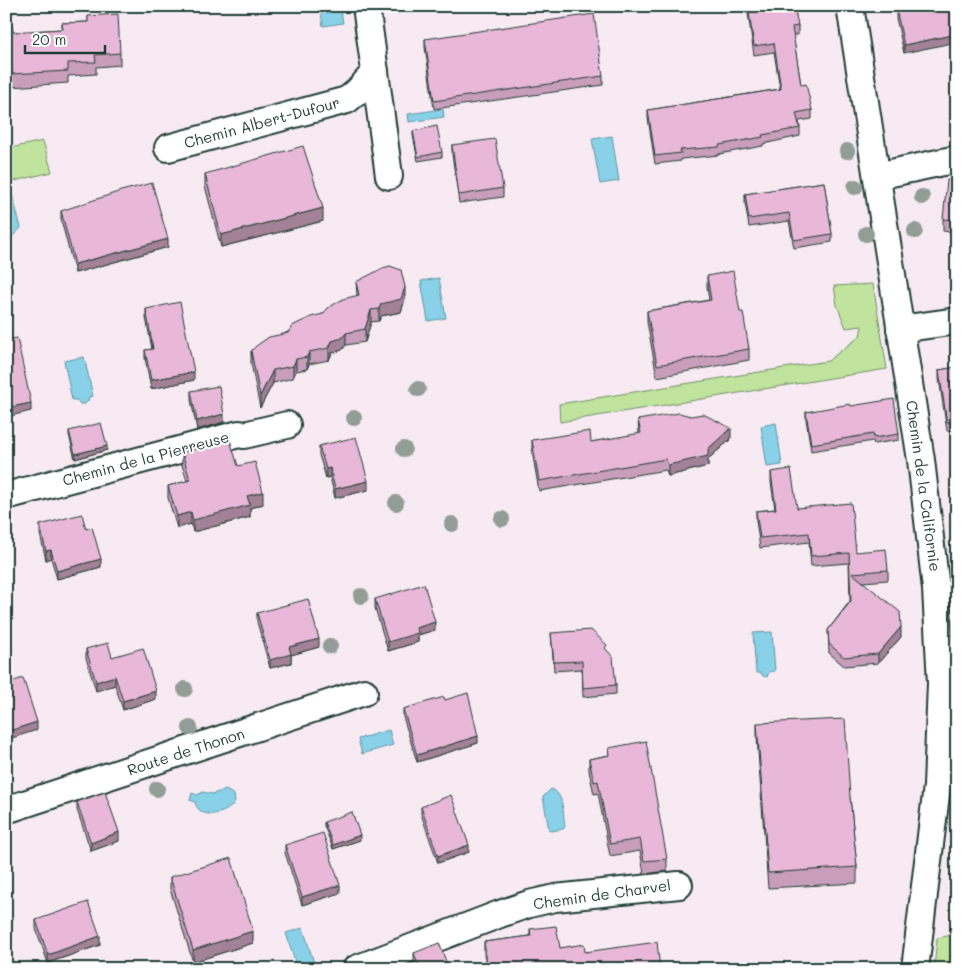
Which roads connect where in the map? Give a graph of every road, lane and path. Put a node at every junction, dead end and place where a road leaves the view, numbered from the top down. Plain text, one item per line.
1 (366, 6) edge
2 (850, 6) edge
3 (375, 72) junction
4 (168, 148) dead end
5 (957, 160) edge
6 (389, 176) dead end
7 (878, 176) junction
8 (957, 321) edge
9 (900, 329) junction
10 (287, 425) dead end
11 (6, 496) edge
12 (946, 588) edge
13 (364, 692) dead end
14 (6, 810) edge
15 (679, 885) dead end
16 (356, 969) edge
17 (914, 969) edge

1 - 3 street
2 - 7 street, Chemin de la Californie
3 - 4 street, Chemin Albert-Dufour
3 - 6 street
5 - 7 street
7 - 9 street, Chemin de la Californie
8 - 9 street
9 - 12 street, Chemin de la Californie
10 - 11 street, Chemin de la Pierreuse
12 - 17 street, Chemin de la Californie
13 - 14 street, Route de Thonon
15 - 16 street, Chemin de Charvel

